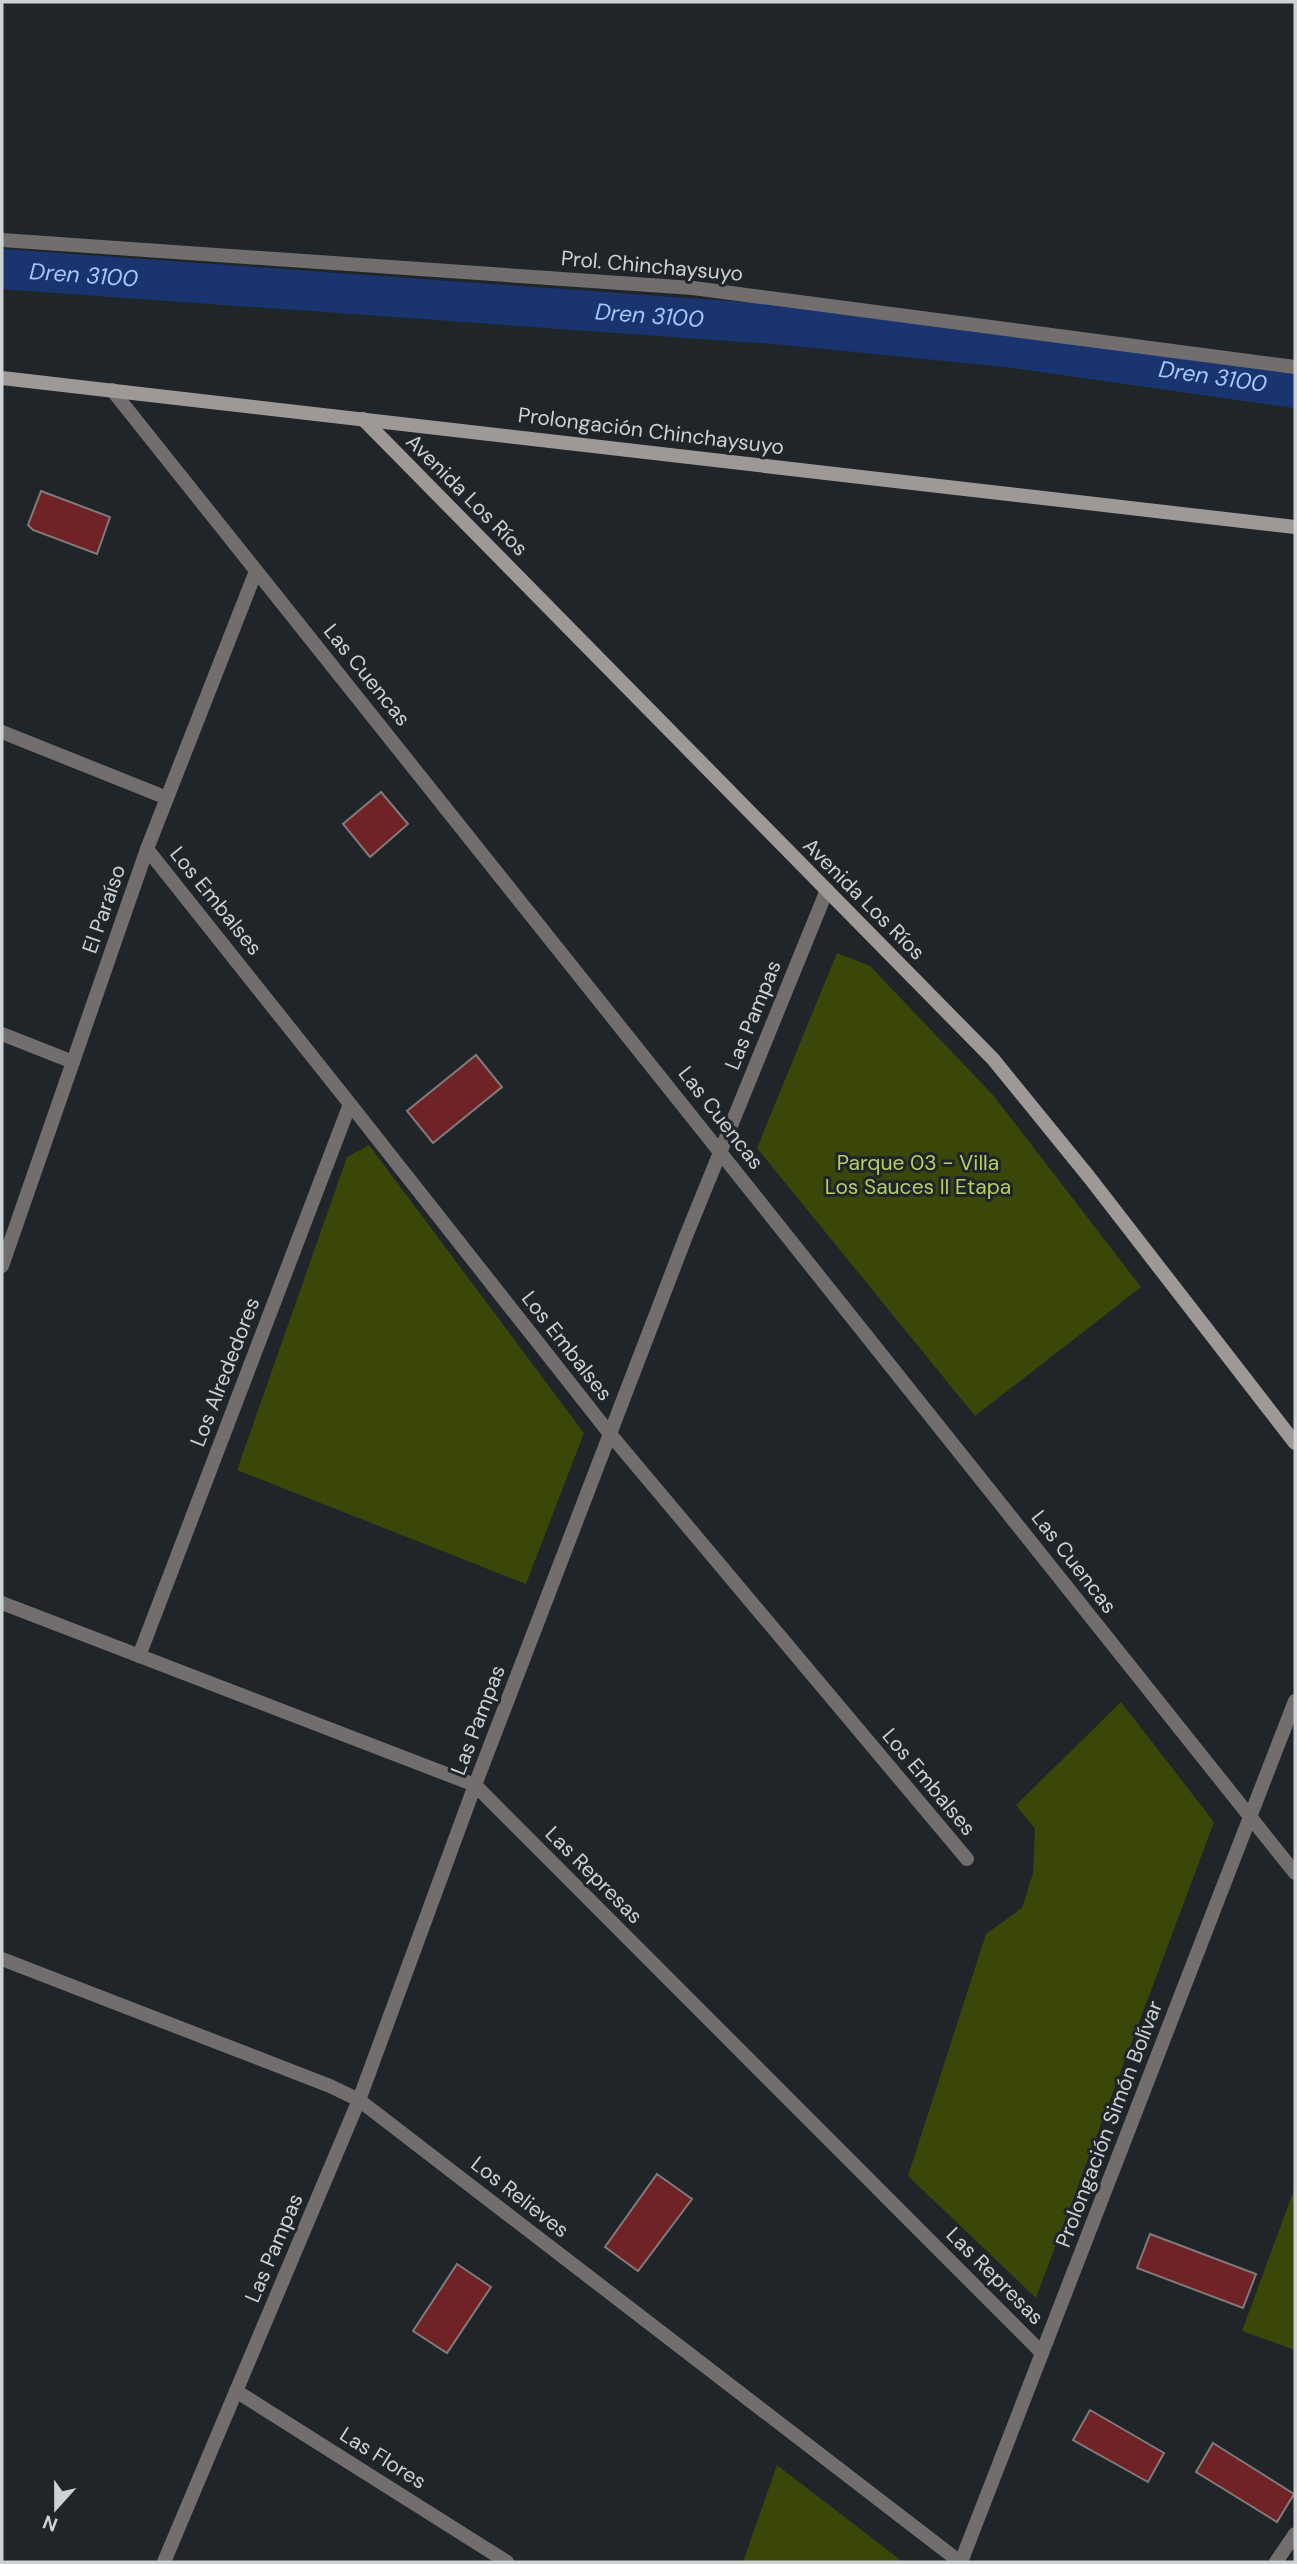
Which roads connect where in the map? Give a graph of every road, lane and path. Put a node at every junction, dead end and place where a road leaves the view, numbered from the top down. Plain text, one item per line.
1 (2, 240) edge
2 (1295, 367) edge
3 (2, 378) edge
4 (113, 390) junction
5 (363, 419) junction
6 (1295, 527) edge
7 (256, 571) junction
8 (2, 732) edge
9 (167, 798) junction
10 (147, 849) junction
11 (827, 890) junction
12 (2, 1034) edge
13 (73, 1062) junction
14 (351, 1104) junction
15 (720, 1151) junction
16 (2, 1266) edge
17 (610, 1434) junction
18 (1295, 1443) edge
19 (2, 1604) edge
20 (139, 1656) junction
21 (1295, 1701) edge
22 (475, 1785) junction
23 (1250, 1818) junction
24 (967, 1859) dead end
25 (1295, 1873) edge
26 (2, 1959) edge
27 (359, 2099) junction
28 (1042, 2353) junction
29 (236, 2391) junction
30 (1295, 2534) edge
31 (164, 2562) edge
32 (507, 2562) edge
33 (960, 2562) edge
34 (1276, 2562) edge

1 - 2 street, Prol. Chinchaysuyo
3 - 4 street, Prolongación Chinchaysuyo
4 - 5 street, Prolongación Chinchaysuyo
4 - 7 street, Las Cuencas
5 - 6 street, Prolongación Chinchaysuyo
5 - 11 street, Avenida Los Ríos
7 - 9 street, El Paraíso
7 - 15 street, Las Cuencas
8 - 9 street
9 - 10 street, El Paraíso
10 - 13 street, El Paraíso
10 - 14 street, Los Embalses
11 - 15 street, Las Pampas
11 - 18 street, Avenida Los Ríos
12 - 13 street
13 - 16 street, El Paraíso
14 - 17 street, Los Embalses
14 - 20 street, Los Alrededores
15 - 17 street, Las Pampas
15 - 23 street, Las Cuencas
17 - 22 street, Las Pampas
17 - 24 street, Los Embalses
19 - 20 street, Las Represas
20 - 22 street, Las Represas
21 - 23 street, Prolongación Simón Bolívar
22 - 27 street, Las Pampas
22 - 28 street, Las Represas
23 - 25 street, Las Cuencas
23 - 28 street, Prolongación Simón Bolívar
26 - 27 street, Los Relieves
27 - 29 street, Las Pampas
27 - 33 street, Los Relieves
28 - 33 street, Prolongación Simón Bolívar
29 - 31 street, Las Pampas
29 - 32 street, Las Flores
30 - 34 street

